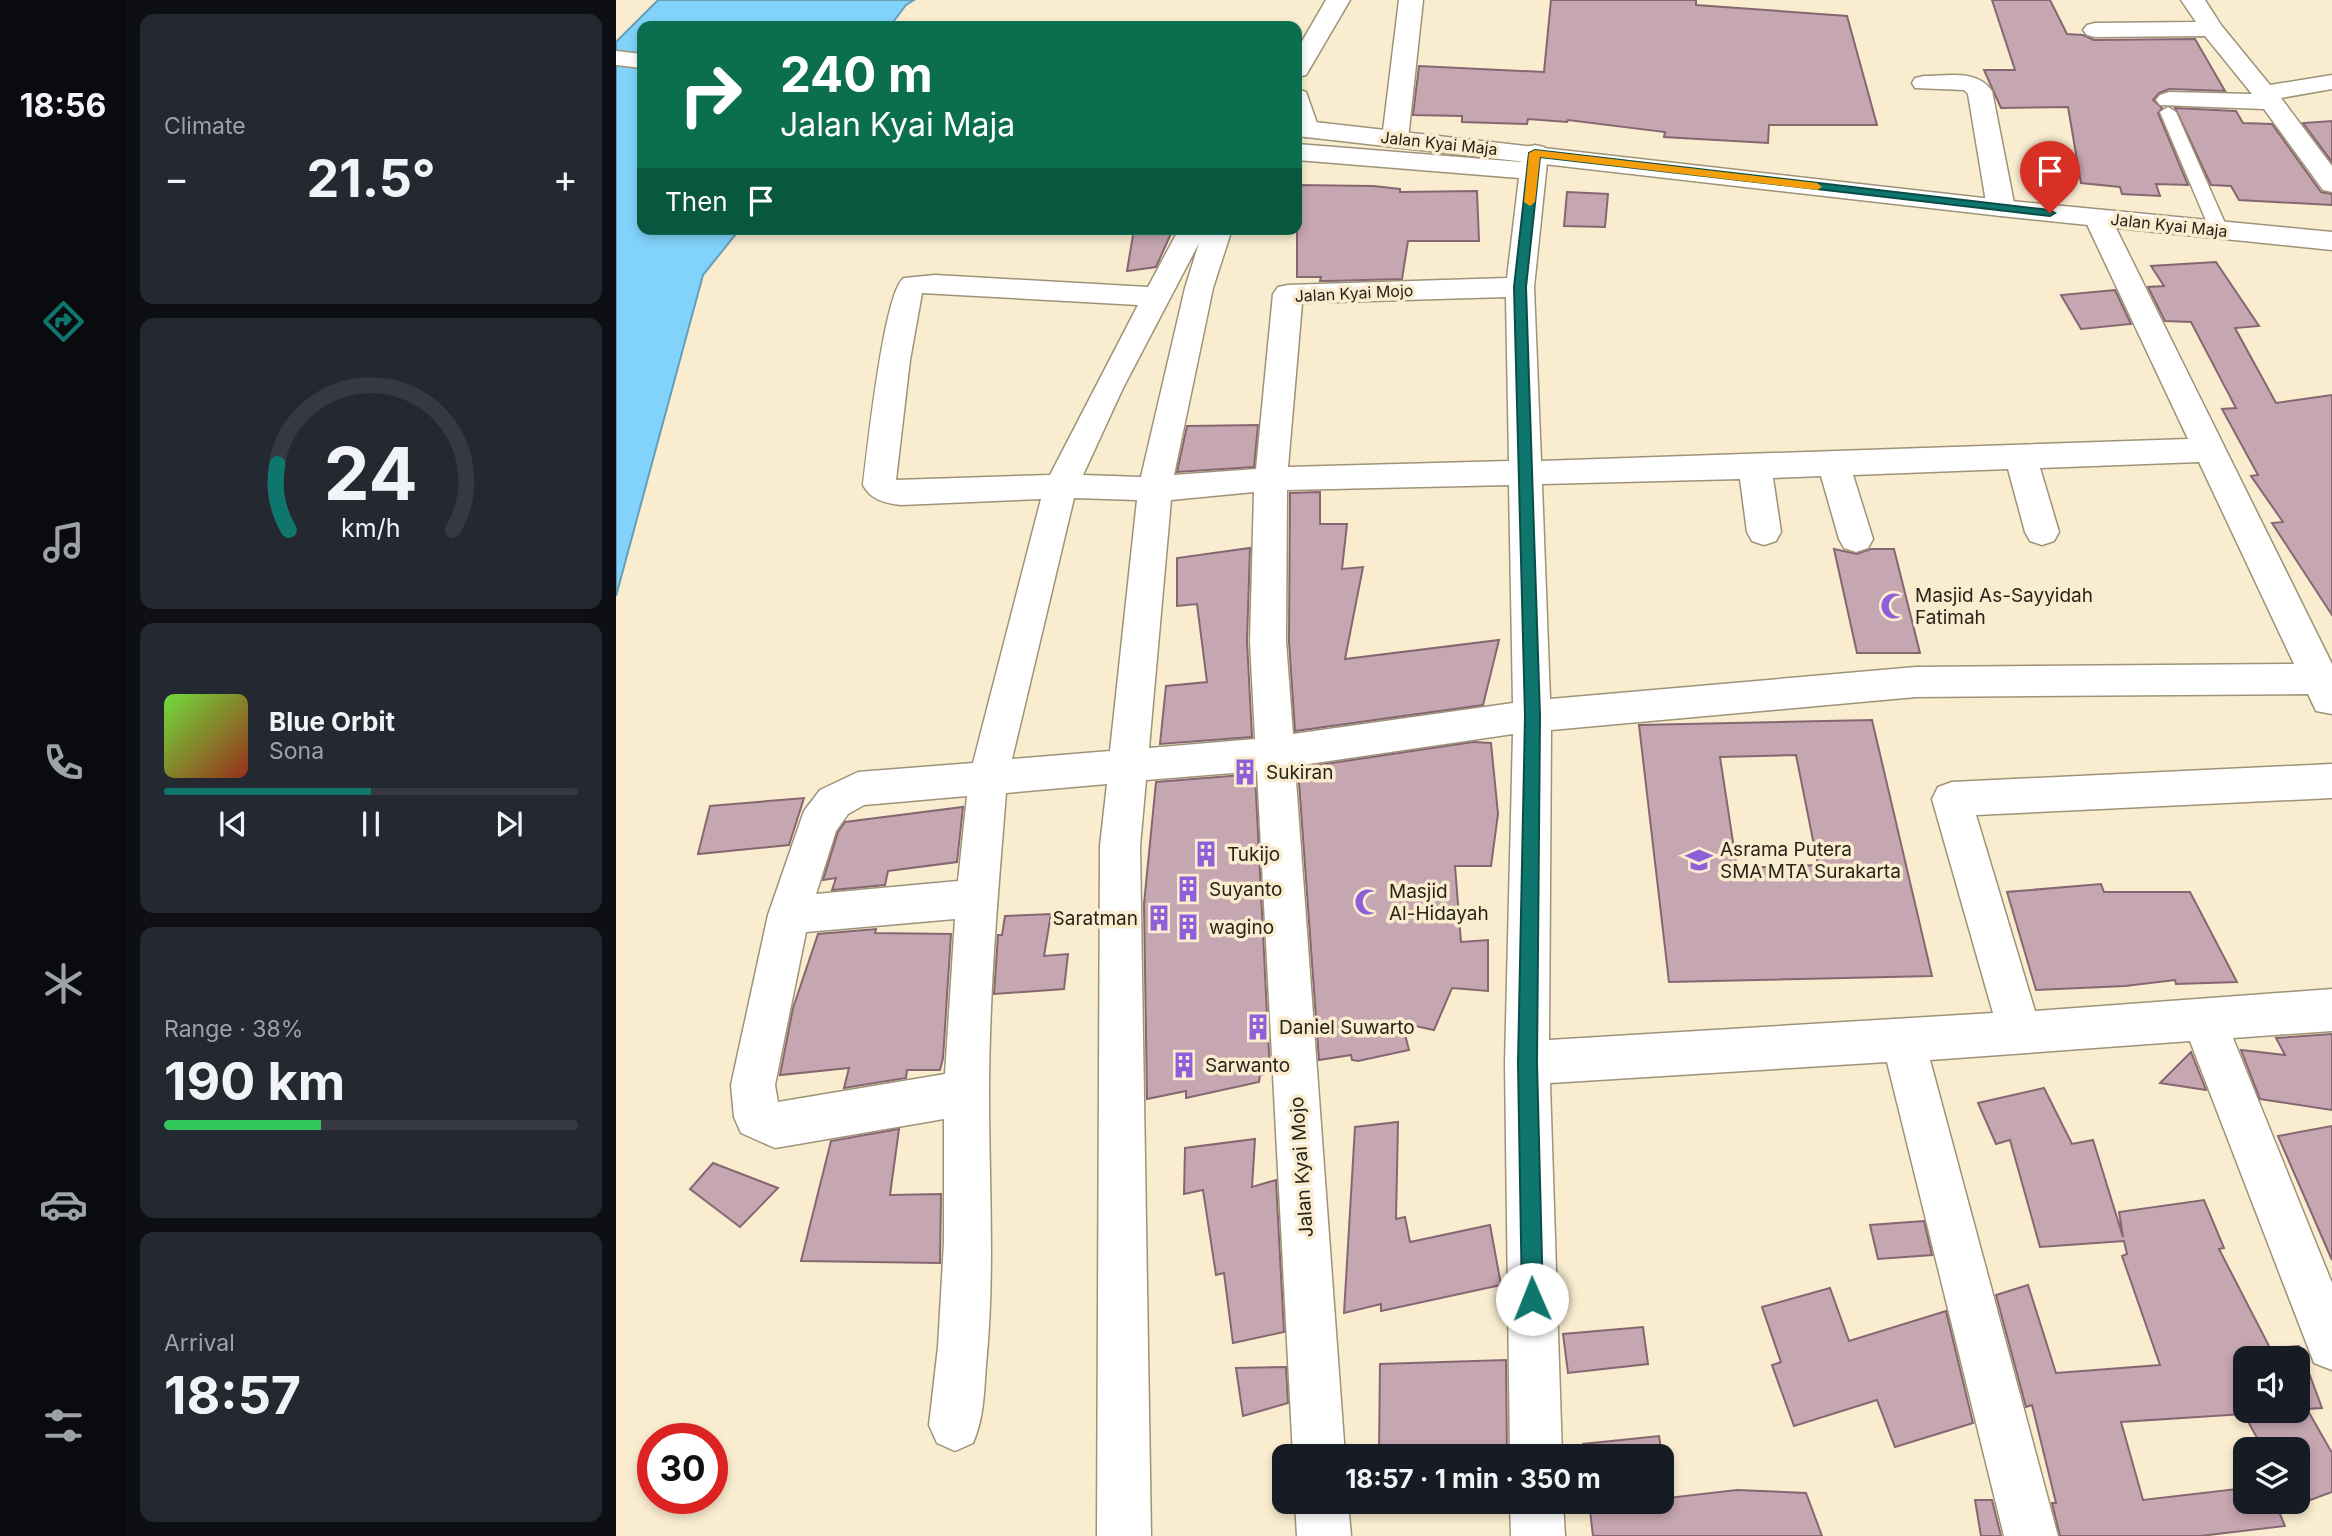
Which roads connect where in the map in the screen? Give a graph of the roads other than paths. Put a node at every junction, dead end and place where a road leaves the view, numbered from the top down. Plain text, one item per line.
1 (1338, 0) edge
2 (1411, 0) edge
3 (2193, 0) edge
4 (2212, 29) junction
5 (2095, 30) dead end
6 (616, 58) edge
7 (637, 60) edge
8 (1302, 61) edge
9 (2332, 82) edge
10 (1924, 83) dead end
11 (2268, 98) junction
12 (2168, 106) joint
13 (1302, 136) edge
14 (1302, 136) edge
15 (1395, 139) junction
16 (1534, 162) junction
17 (2332, 184) edge
18 (2001, 208) junction
19 (2098, 218) junction
20 (2219, 230) junction
21 (1190, 235) edge
22 (1216, 235) edge
23 (2332, 241) edge
24 (1520, 287) junction
25 (1159, 297) junction
26 (2208, 450) junction
27 (2020, 455) junction
28 (1833, 463) junction
29 (1755, 467) junction
30 (1527, 472) junction
31 (1271, 479) junction
32 (1062, 486) junction
33 (1155, 489) junction
34 (1764, 532) dead end
35 (2042, 532) dead end
36 (1856, 539) dead end
37 (2327, 688) edge
38 (1532, 716) junction
39 (1274, 753) junction
40 (1129, 767) junction
41 (988, 780) junction
42 (2332, 781) edge
43 (977, 898) junction
44 (789, 915) junction
45 (2332, 1010) edge
46 (2204, 1021) junction
47 (2020, 1033) junction
48 (1903, 1040) junction
49 (1527, 1063) junction
50 (966, 1093) junction
51 (2332, 1345) edge
52 (955, 1425) dead end
53 (1318, 1444) edge
54 (1536, 1444) edge
55 (1323, 1514) edge
56 (1537, 1514) edge
57 (1124, 1536) edge
58 (1324, 1536) edge
59 (1538, 1536) edge
60 (2031, 1536) edge

1 - 8 street
2 - 15 street
3 - 4 street
4 - 5 street
4 - 11 street
6 - 7 street
9 - 11 street
10 - 18 street
11 - 12 street
11 - 17 street
12 - 20 lane
13 - 15 street, Jalan Kyai Maja
14 - 16 street
15 - 16 street, Jalan Kyai Maja
16 - 18 street, Jalan Kyai Maja
16 - 24 street
18 - 19 street, Jalan Kyai Maja
19 - 20 street, Jalan Kyai Maja
19 - 26 street
20 - 23 street, Jalan Kyai Maja
21 - 25 street
22 - 33 street
24 - 30 street
24 - 31 street, Jalan Kyai Mojo
25 - 32 street
25 - 32 street
26 - 27 street
26 - 37 street
27 - 28 street
27 - 35 street
28 - 29 street
28 - 36 street
29 - 30 street
29 - 34 street
30 - 31 street
30 - 38 street
31 - 33 street
31 - 39 street, Jalan Kyai Mojo
32 - 33 street
32 - 41 street
33 - 40 street
37 - 38 street
38 - 39 street
38 - 49 street
39 - 40 street
39 - 53 street, Jalan Kyai Mojo
40 - 41 street
40 - 57 street
41 - 43 street
41 - 44 street
42 - 47 street
43 - 44 street
43 - 50 street
44 - 50 street
45 - 46 street
46 - 47 street
46 - 51 street
47 - 48 street
48 - 49 street
48 - 60 street
49 - 54 street
50 - 52 street
55 - 58 street
56 - 59 street

